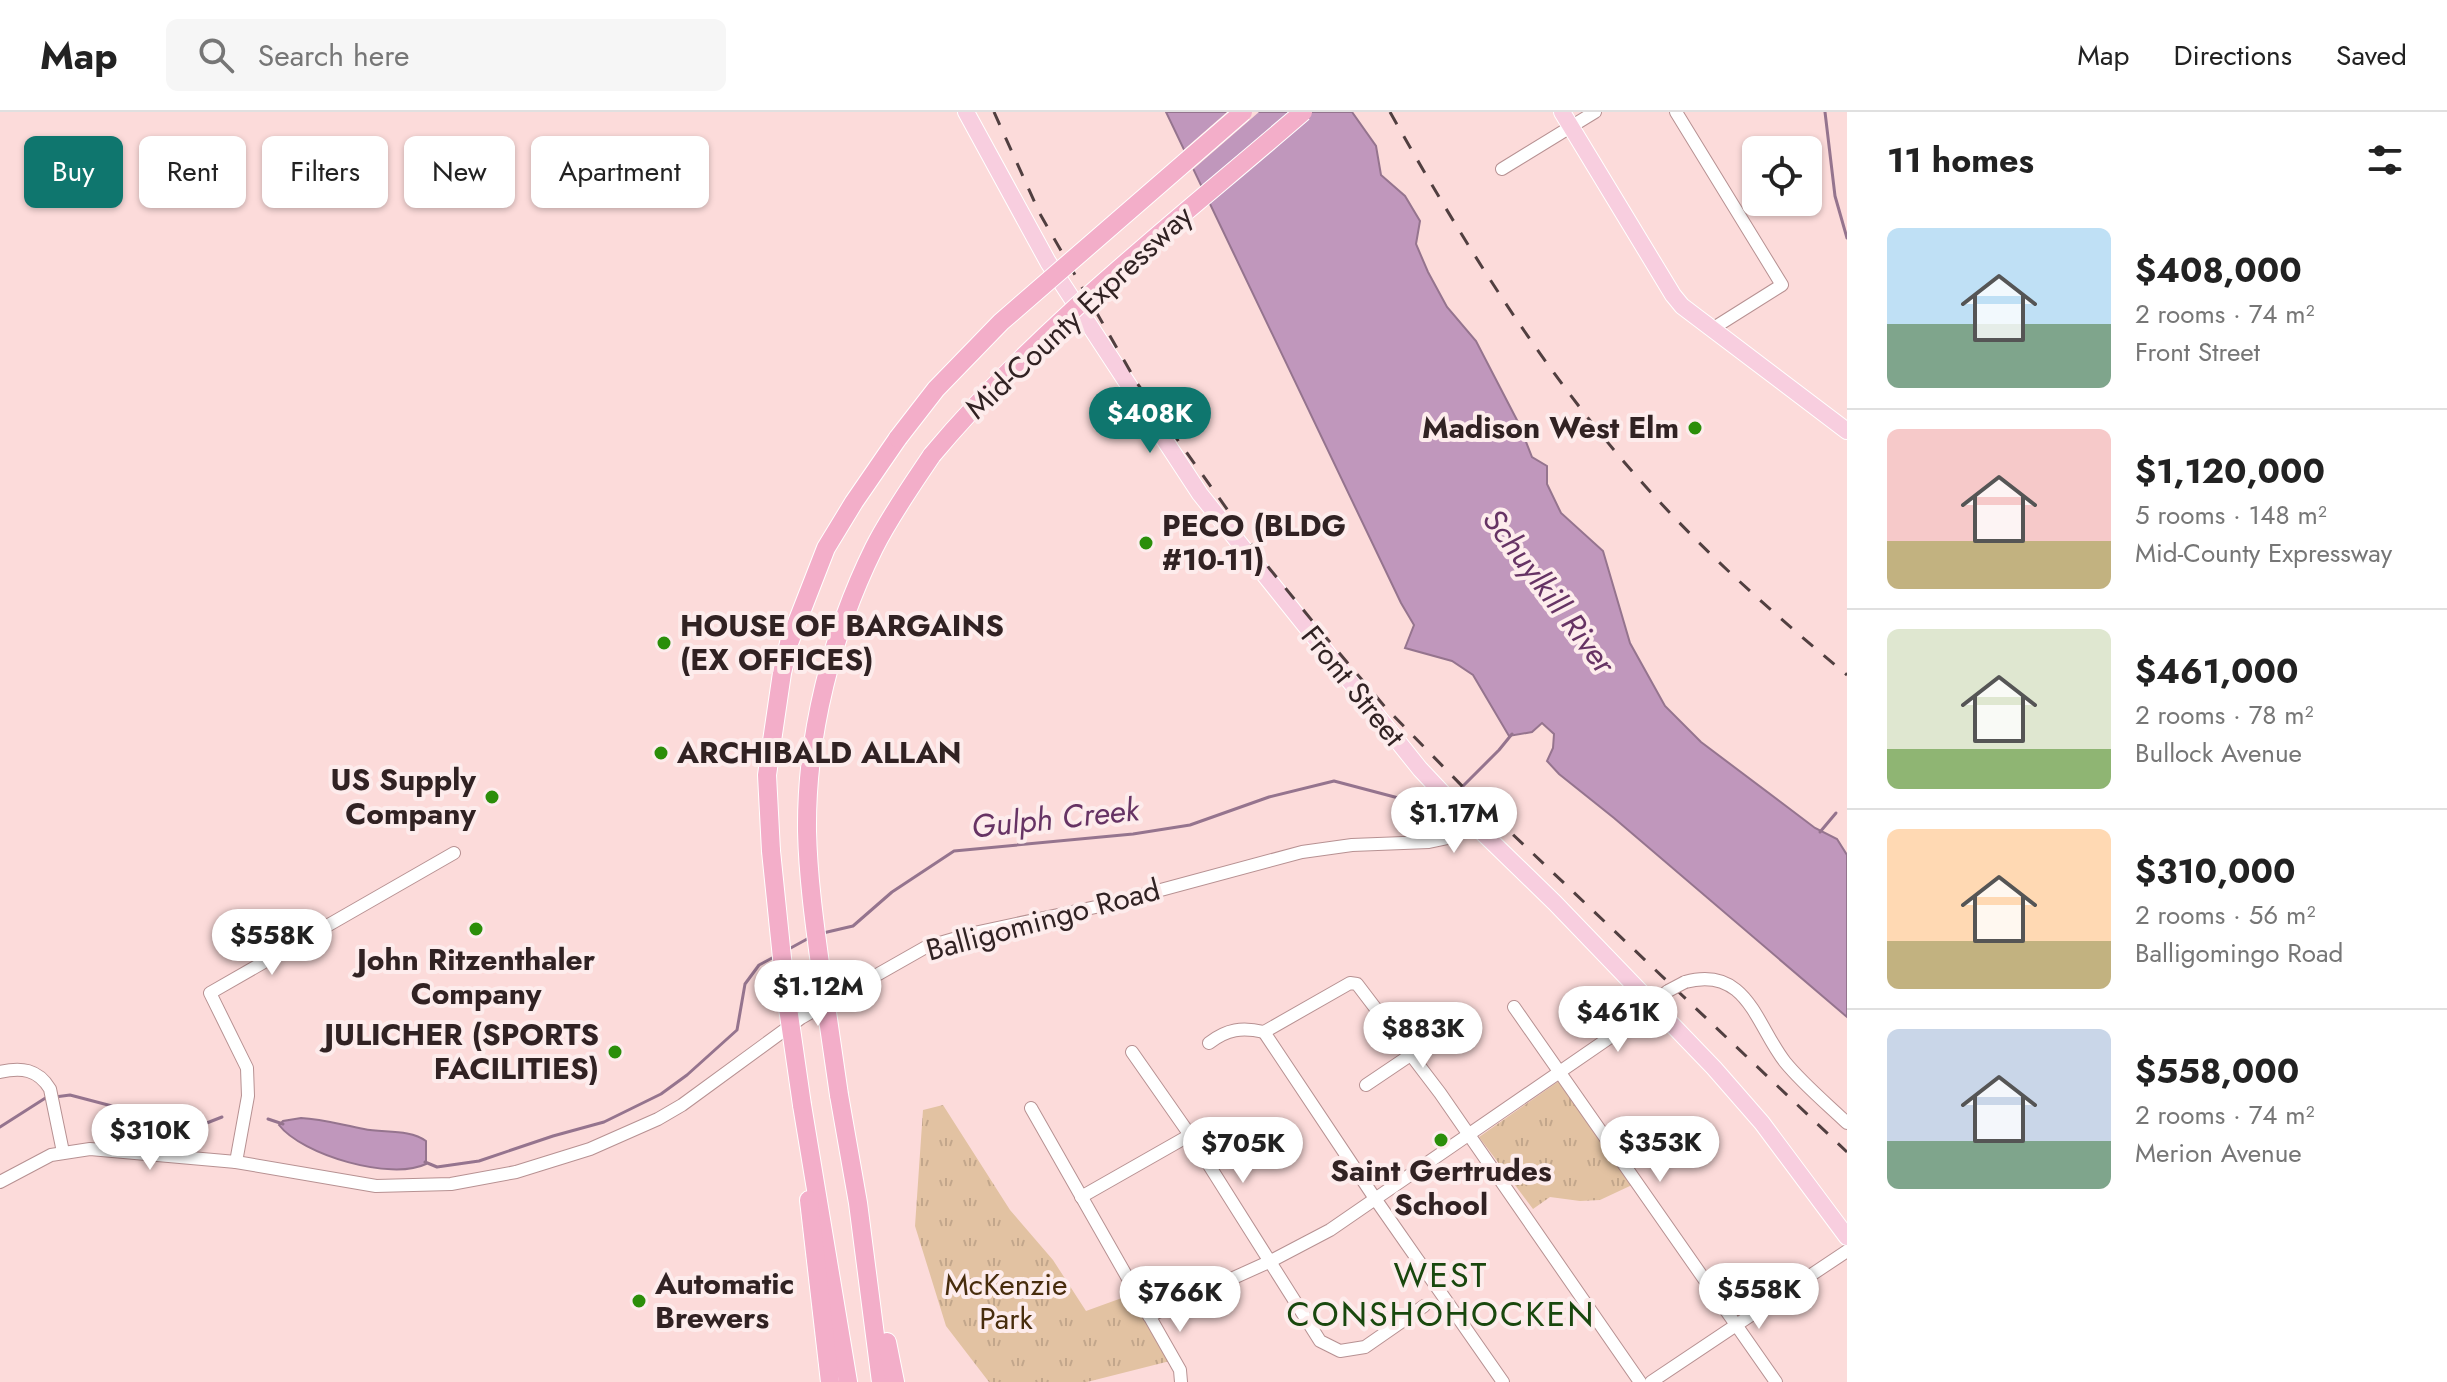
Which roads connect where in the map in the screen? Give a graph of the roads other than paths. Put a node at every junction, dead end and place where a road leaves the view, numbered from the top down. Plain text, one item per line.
1 (966, 112) edge
2 (1243, 112) edge
3 (1303, 112) edge
4 (1562, 112) edge
5 (1595, 112) edge
6 (1676, 112) edge
7 (1572, 127) junction
8 (1502, 169) dead end
9 (1712, 329) junction
10 (1847, 431) edge
11 (1475, 826) junction
12 (454, 853) dead end
13 (1651, 1005) junction
14 (1514, 1007) dead end
15 (1458, 1023) dead end
16 (1264, 1032) junction
17 (1209, 1043) dead end
18 (1132, 1052) dead end
19 (1413, 1055) junction
20 (0, 1072) edge
21 (1560, 1073) junction
22 (1366, 1085) dead end
23 (802, 1105) junction
24 (1031, 1108) dead end
25 (1847, 1123) edge
26 (1190, 1135) junction
27 (1468, 1137) junction
28 (63, 1152) junction
29 (236, 1162) junction
30 (0, 1182) edge
31 (1081, 1197) junction
32 (1376, 1200) junction
33 (858, 1203) junction
34 (1847, 1237) edge
35 (1847, 1251) edge
36 (1271, 1261) junction
37 (1424, 1306) dead end
38 (1149, 1316) junction
39 (1736, 1325) junction
40 (1180, 1376) edge
41 (830, 1382) edge
42 (848, 1382) edge
43 (881, 1382) edge
44 (895, 1382) edge
45 (1503, 1382) edge
46 (1640, 1382) edge
47 (1651, 1382) edge
48 (1776, 1382) edge

1 - 11 main road, Front Street
2 - 23 highway, Mid-County Expressway, bridge
3 - 33 highway, Mid-County Expressway, bridge
4 - 7 main road
5 - 7 street
6 - 9 street
7 - 8 street
7 - 9 main road
9 - 10 main road
11 - 13 main road, Front Street
11 - 29 street, Balligomingo Road
12 - 29 street
13 - 21 street
13 - 25 street, bridge
13 - 34 main road, Front Street
14 - 21 street
15 - 19 street
16 - 17 street
16 - 19 street
16 - 32 street
18 - 26 street
19 - 22 street
19 - 27 street
20 - 28 street
21 - 27 street
21 - 39 street
23 - 41 highway
23 - 42 highway, Mid-County Expressway
24 - 31 street
26 - 31 street
26 - 36 street
27 - 32 street
27 - 46 street
28 - 29 street, Balligomingo Road
28 - 30 street, Balligomingo Road
31 - 38 street
32 - 36 street
32 - 45 street
33 - 43 highway, Mid-County Expressway
33 - 44 highway
35 - 39 street
36 - 37 street
36 - 38 street
38 - 40 street
39 - 47 street
39 - 48 street

